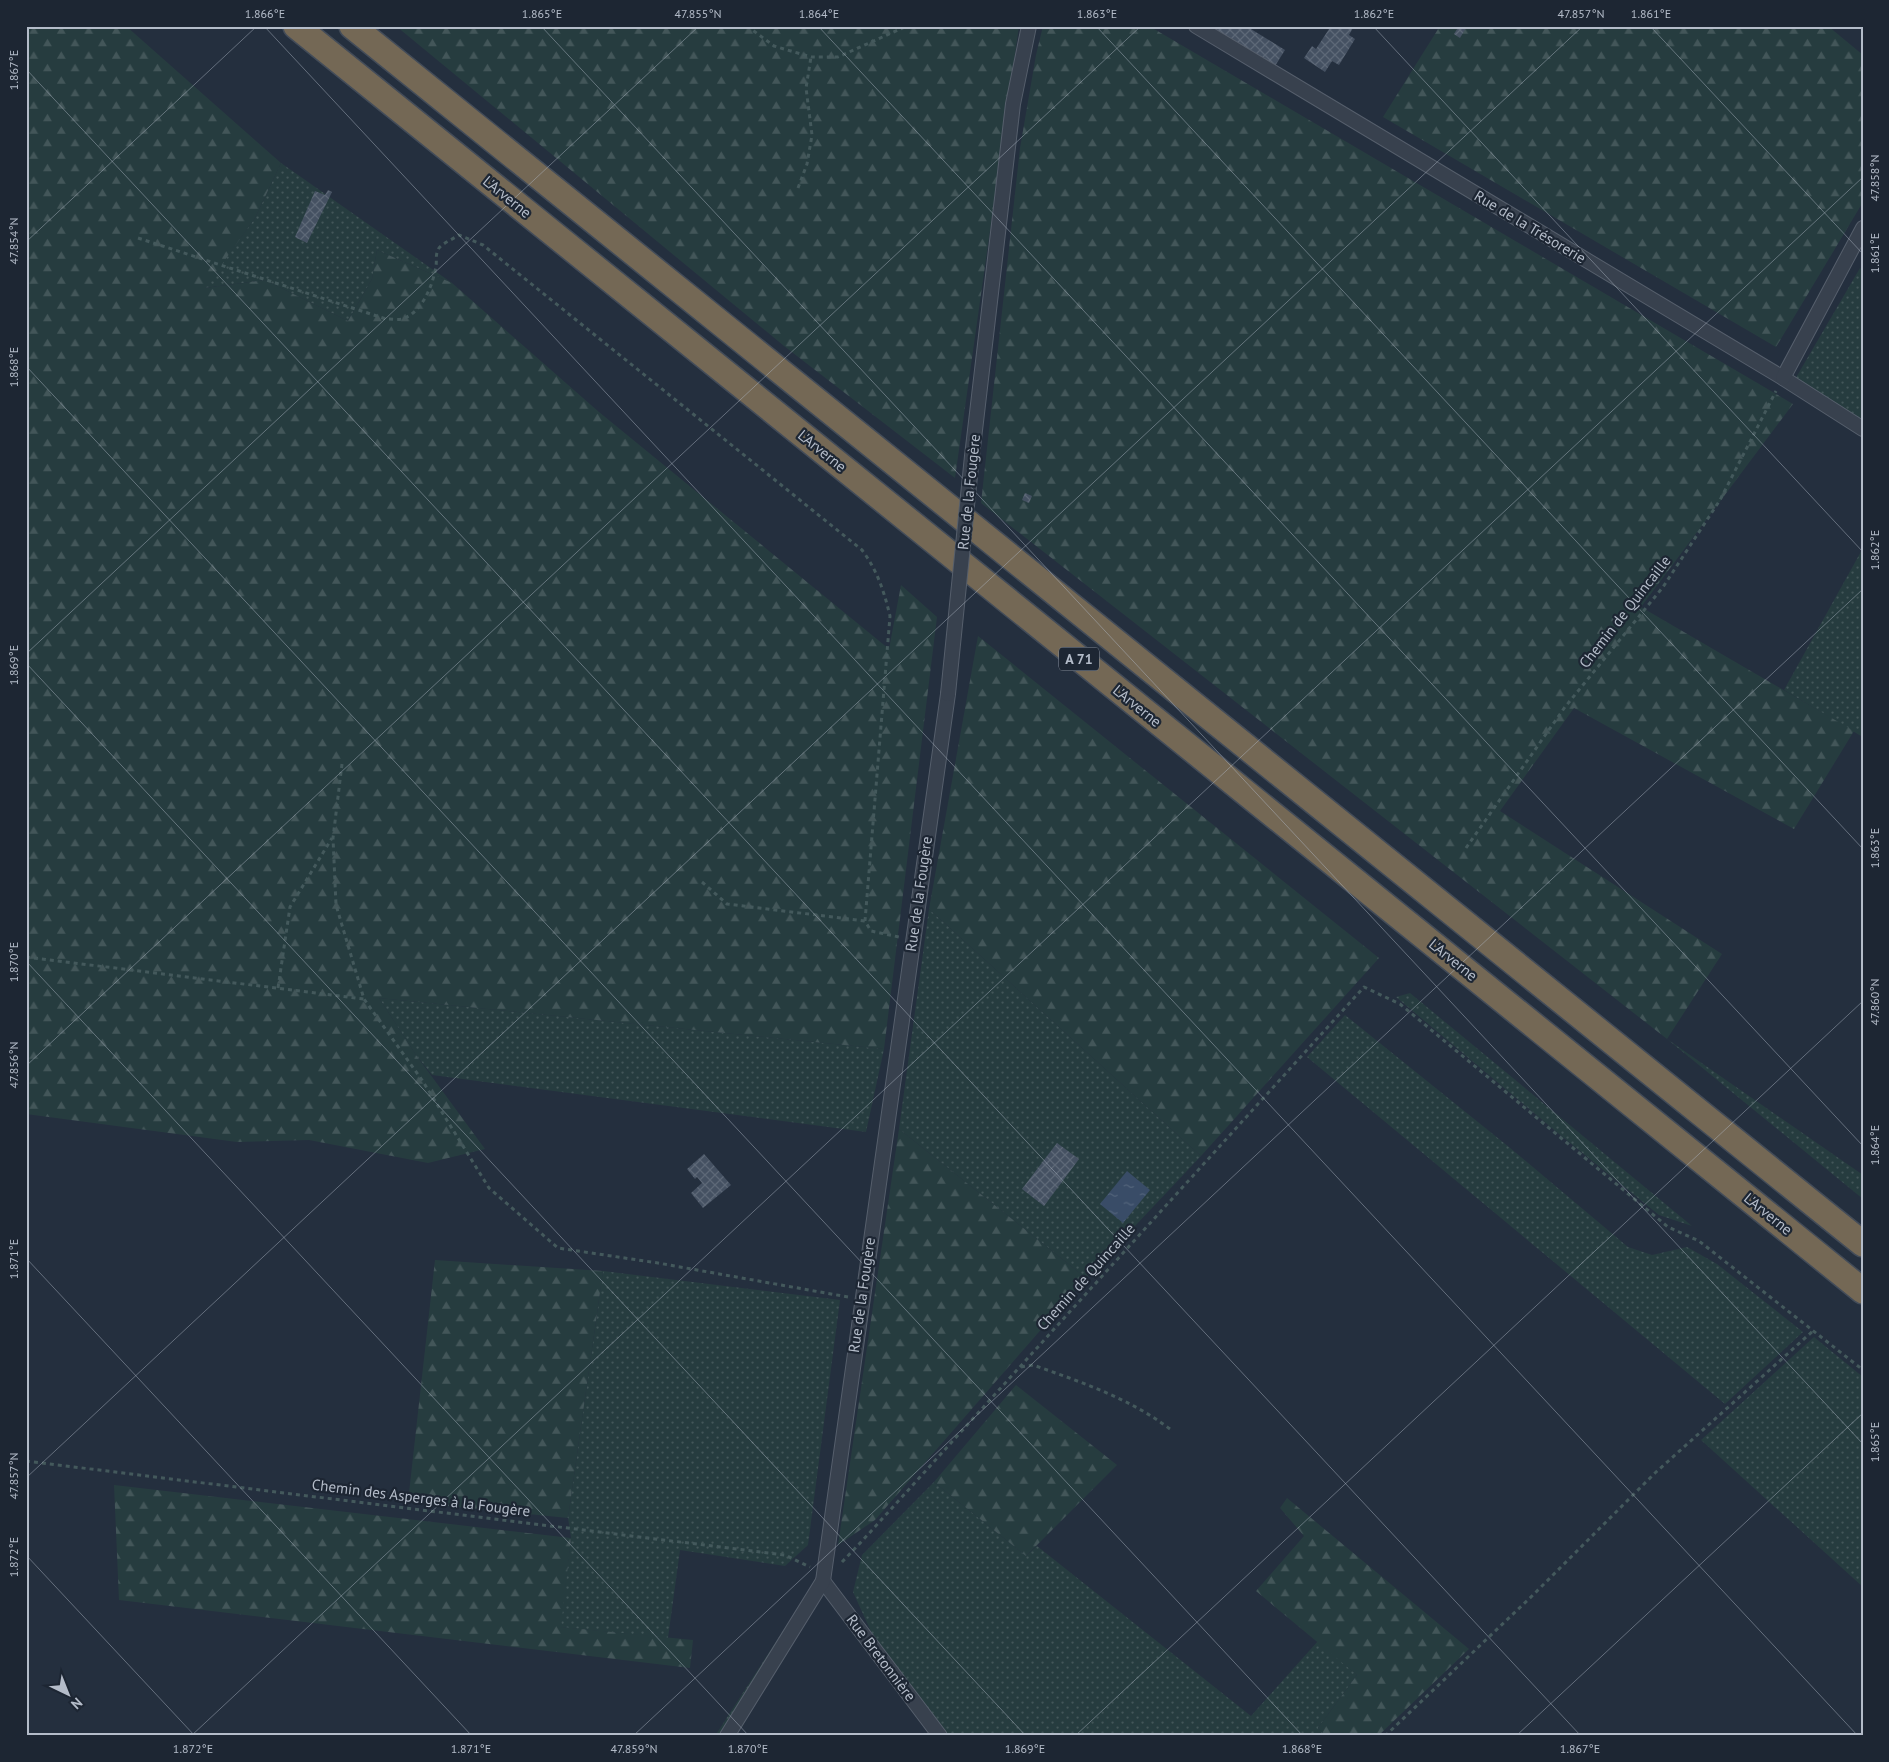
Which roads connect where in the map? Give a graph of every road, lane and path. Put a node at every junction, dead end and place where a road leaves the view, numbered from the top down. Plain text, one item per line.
1 (296, 26) edge
2 (352, 26) edge
3 (747, 26) edge
4 (907, 26) edge
5 (1029, 26) edge
6 (1196, 26) edge
7 (812, 57) junction
8 (798, 188) dead end
9 (1863, 228) edge
10 (138, 238) dead end
11 (1782, 378) junction
12 (1863, 429) edge
13 (342, 764) dead end
14 (333, 838) junction
15 (1466, 848) dead end
16 (702, 882) dead end
17 (865, 921) junction
18 (912, 940) junction
19 (26, 956) edge
20 (278, 988) junction
21 (364, 998) junction
22 (1863, 1244) edge
23 (1863, 1291) edge
24 (861, 1299) junction
25 (1814, 1330) junction
26 (1020, 1367) junction
27 (1863, 1370) edge
28 (1170, 1429) dead end
29 (26, 1461) edge
30 (813, 1561) dead end
31 (810, 1567) junction
32 (808, 1573) dead end
33 (823, 1581) junction
34 (727, 1736) edge
35 (940, 1736) edge
36 (1384, 1736) edge

1 - 23 highway, L'Arverne / A 71
2 - 22 highway, A 71
3 - 7 path
4 - 7 path
5 - 18 street, Rue de la Fougère, bridge
6 - 11 street, Rue de la Trésorerie
7 - 8 path
9 - 11 street
10 - 17 path
11 - 12 street, Rue de la Trésorerie
11 - 15 path, Chemin de Quincaille
13 - 14 path
14 - 20 path
14 - 21 path
16 - 17 path
17 - 18 path
18 - 24 street, Rue de la Fougère
19 - 20 path
20 - 21 path
21 - 24 path
24 - 33 street, Rue de la Fougère
25 - 26 path, Chemin de Quincaille
25 - 27 path
25 - 36 path
26 - 28 path
26 - 33 path, Chemin de Quincaille
29 - 31 path, Chemin des Asperges à la Fougère
30 - 31 path
31 - 32 path
33 - 34 street, Rue de la Fougère
33 - 35 street, Rue Bretonnière

